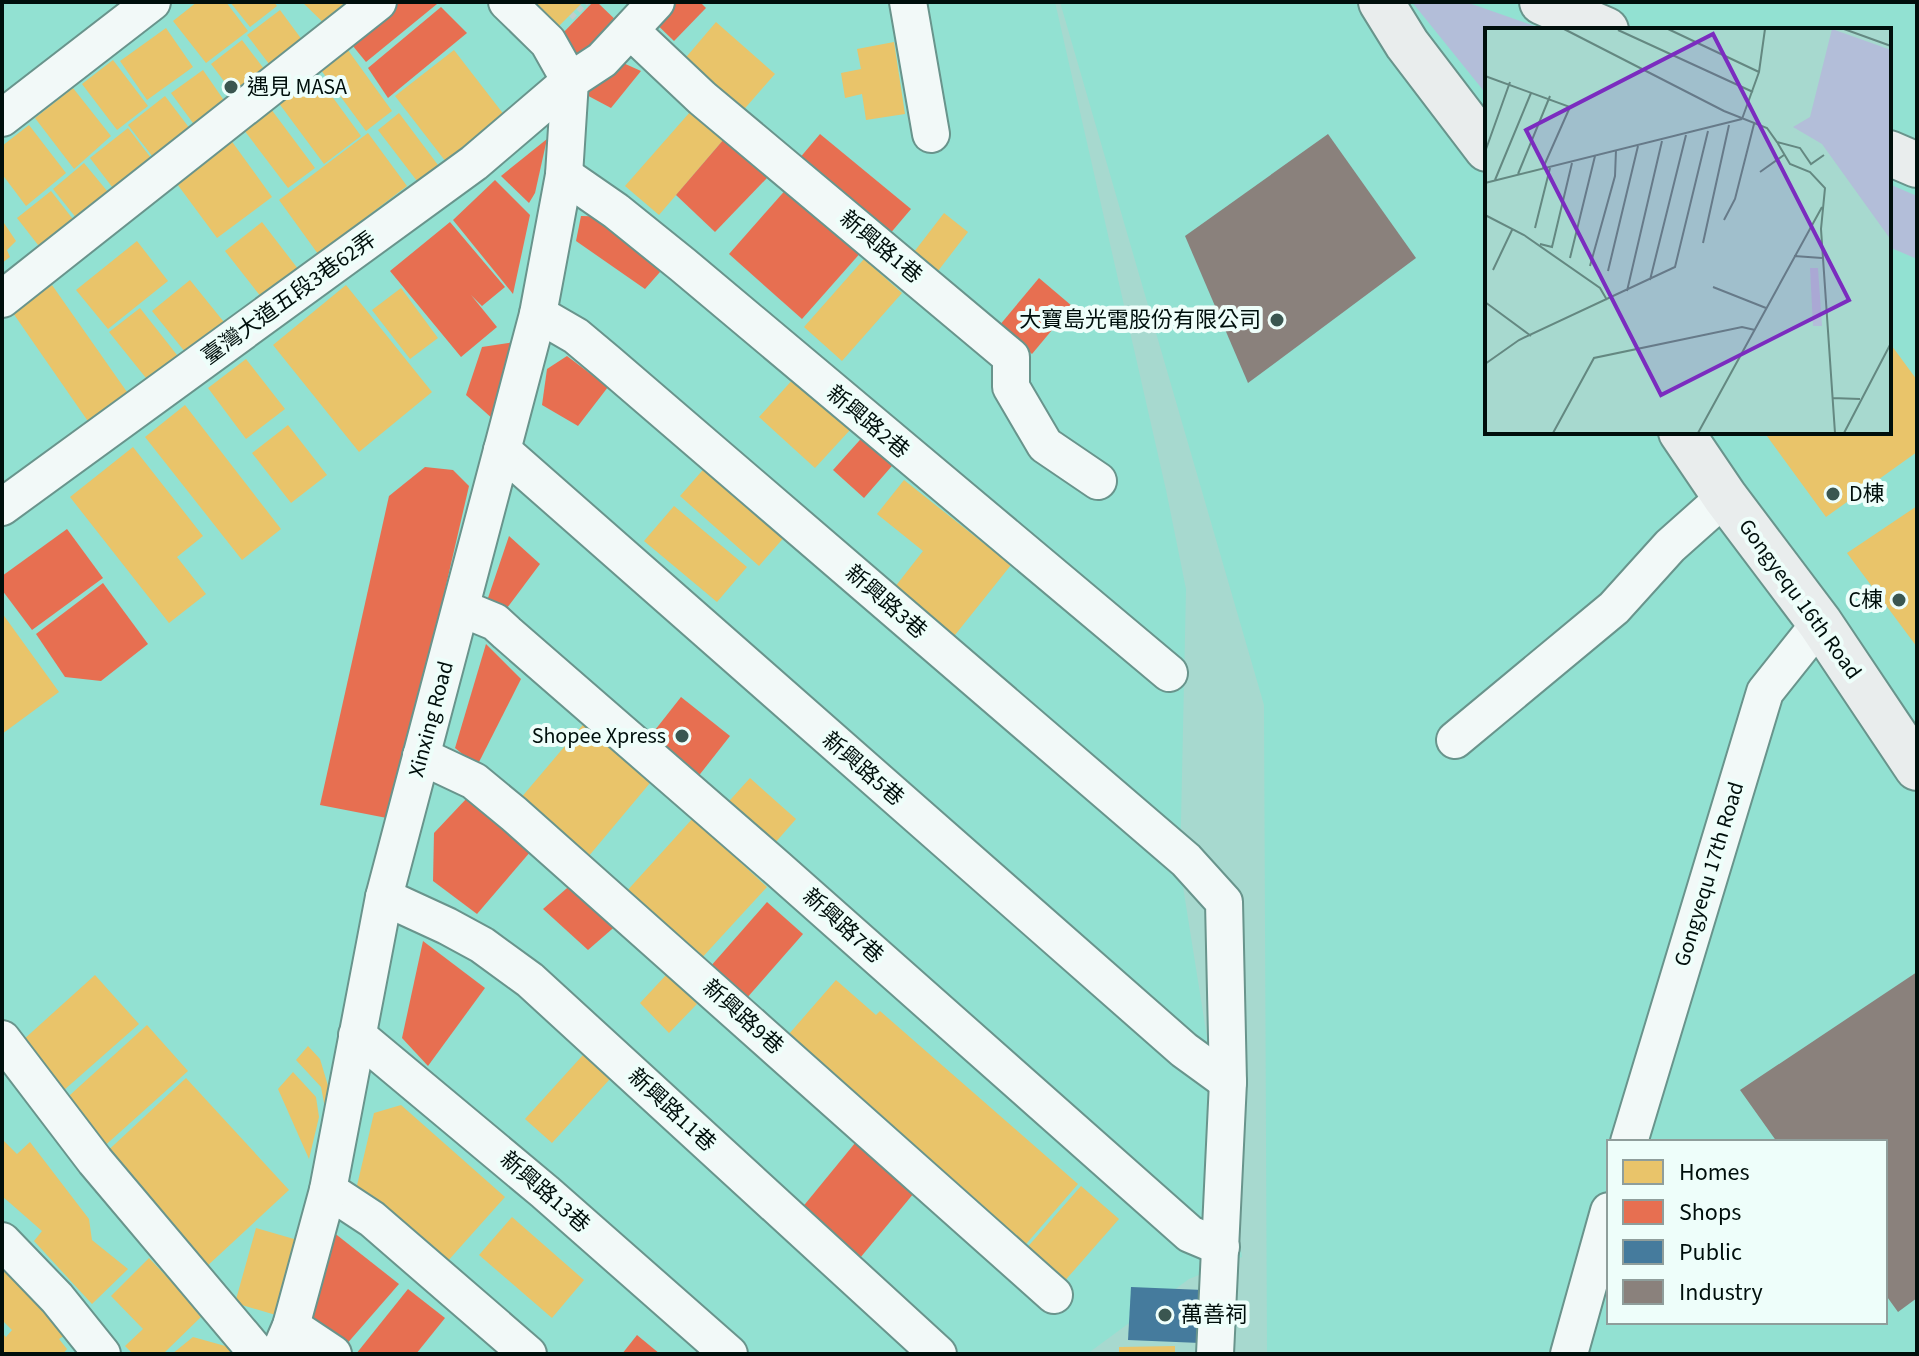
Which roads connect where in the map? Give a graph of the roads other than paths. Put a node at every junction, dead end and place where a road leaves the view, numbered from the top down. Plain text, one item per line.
1 (152, 2) edge
2 (378, 2) edge
3 (507, 2) edge
4 (656, 2) edge
5 (908, 2) edge
6 (1381, 2) edge
7 (1542, 2) edge
8 (1601, 28) edge
9 (631, 31) junction
10 (570, 81) junction
11 (2, 118) edge
12 (931, 134) dead end
13 (1485, 146) edge
14 (1891, 154) edge
15 (1917, 165) edge
16 (564, 175) junction
17 (2, 299) edge
18 (538, 314) junction
19 (1682, 434) edge
20 (502, 450) junction
21 (1098, 481) dead end
22 (1725, 497) junction
23 (2, 507) edge
24 (461, 608) junction
25 (1820, 623) junction
26 (1169, 673) dead end
27 (1455, 740) dead end
28 (421, 756) junction
29 (1917, 768) edge
30 (384, 897) junction
31 (357, 1035) junction
32 (2, 1039) edge
33 (1228, 1082) junction
34 (1630, 1140) edge
35 (328, 1190) junction
36 (1607, 1218) edge
37 (2, 1241) edge
38 (1221, 1247) junction
39 (1054, 1295) dead end
40 (285, 1340) edge
41 (102, 1354) edge
42 (258, 1354) edge
43 (333, 1354) edge
44 (528, 1354) edge
45 (729, 1354) edge
46 (938, 1354) edge
47 (1215, 1354) edge
48 (1569, 1354) edge

1 - 11 street
2 - 17 street
3 - 10 street
4 - 9 street, 臺灣大道五段3巷62弄
5 - 12 street
6 - 13 street
7 - 8 street
9 - 10 street, 臺灣大道五段3巷62弄
9 - 21 street, 新興路1巷
10 - 16 street, Xinxing Road
10 - 23 street, 臺灣大道五段3巷62弄
14 - 15 street
16 - 18 street, Xinxing Road
16 - 26 street, 新興路2巷
18 - 20 street, Xinxing Road
18 - 33 street, 新興路3巷
19 - 22 street, Gongyequ 16th Road
20 - 24 street, Xinxing Road
20 - 33 street, 新興路5巷
22 - 25 street, Gongyequ 16th Road
22 - 27 street
24 - 28 street, Xinxing Road
24 - 38 street, 新興路7巷
25 - 29 street, Gongyequ 16th Road
25 - 34 street, Gongyequ 17th Road
28 - 30 street, Xinxing Road
28 - 39 street, 新興路9巷
30 - 31 street, Xinxing Road
30 - 46 street, 新興路11巷
31 - 35 street, Xinxing Road
31 - 45 street, 新興路13巷
32 - 42 street
33 - 38 street
35 - 40 street, Xinxing Road
35 - 44 street
36 - 48 street
37 - 41 street
38 - 47 street
40 - 43 street

